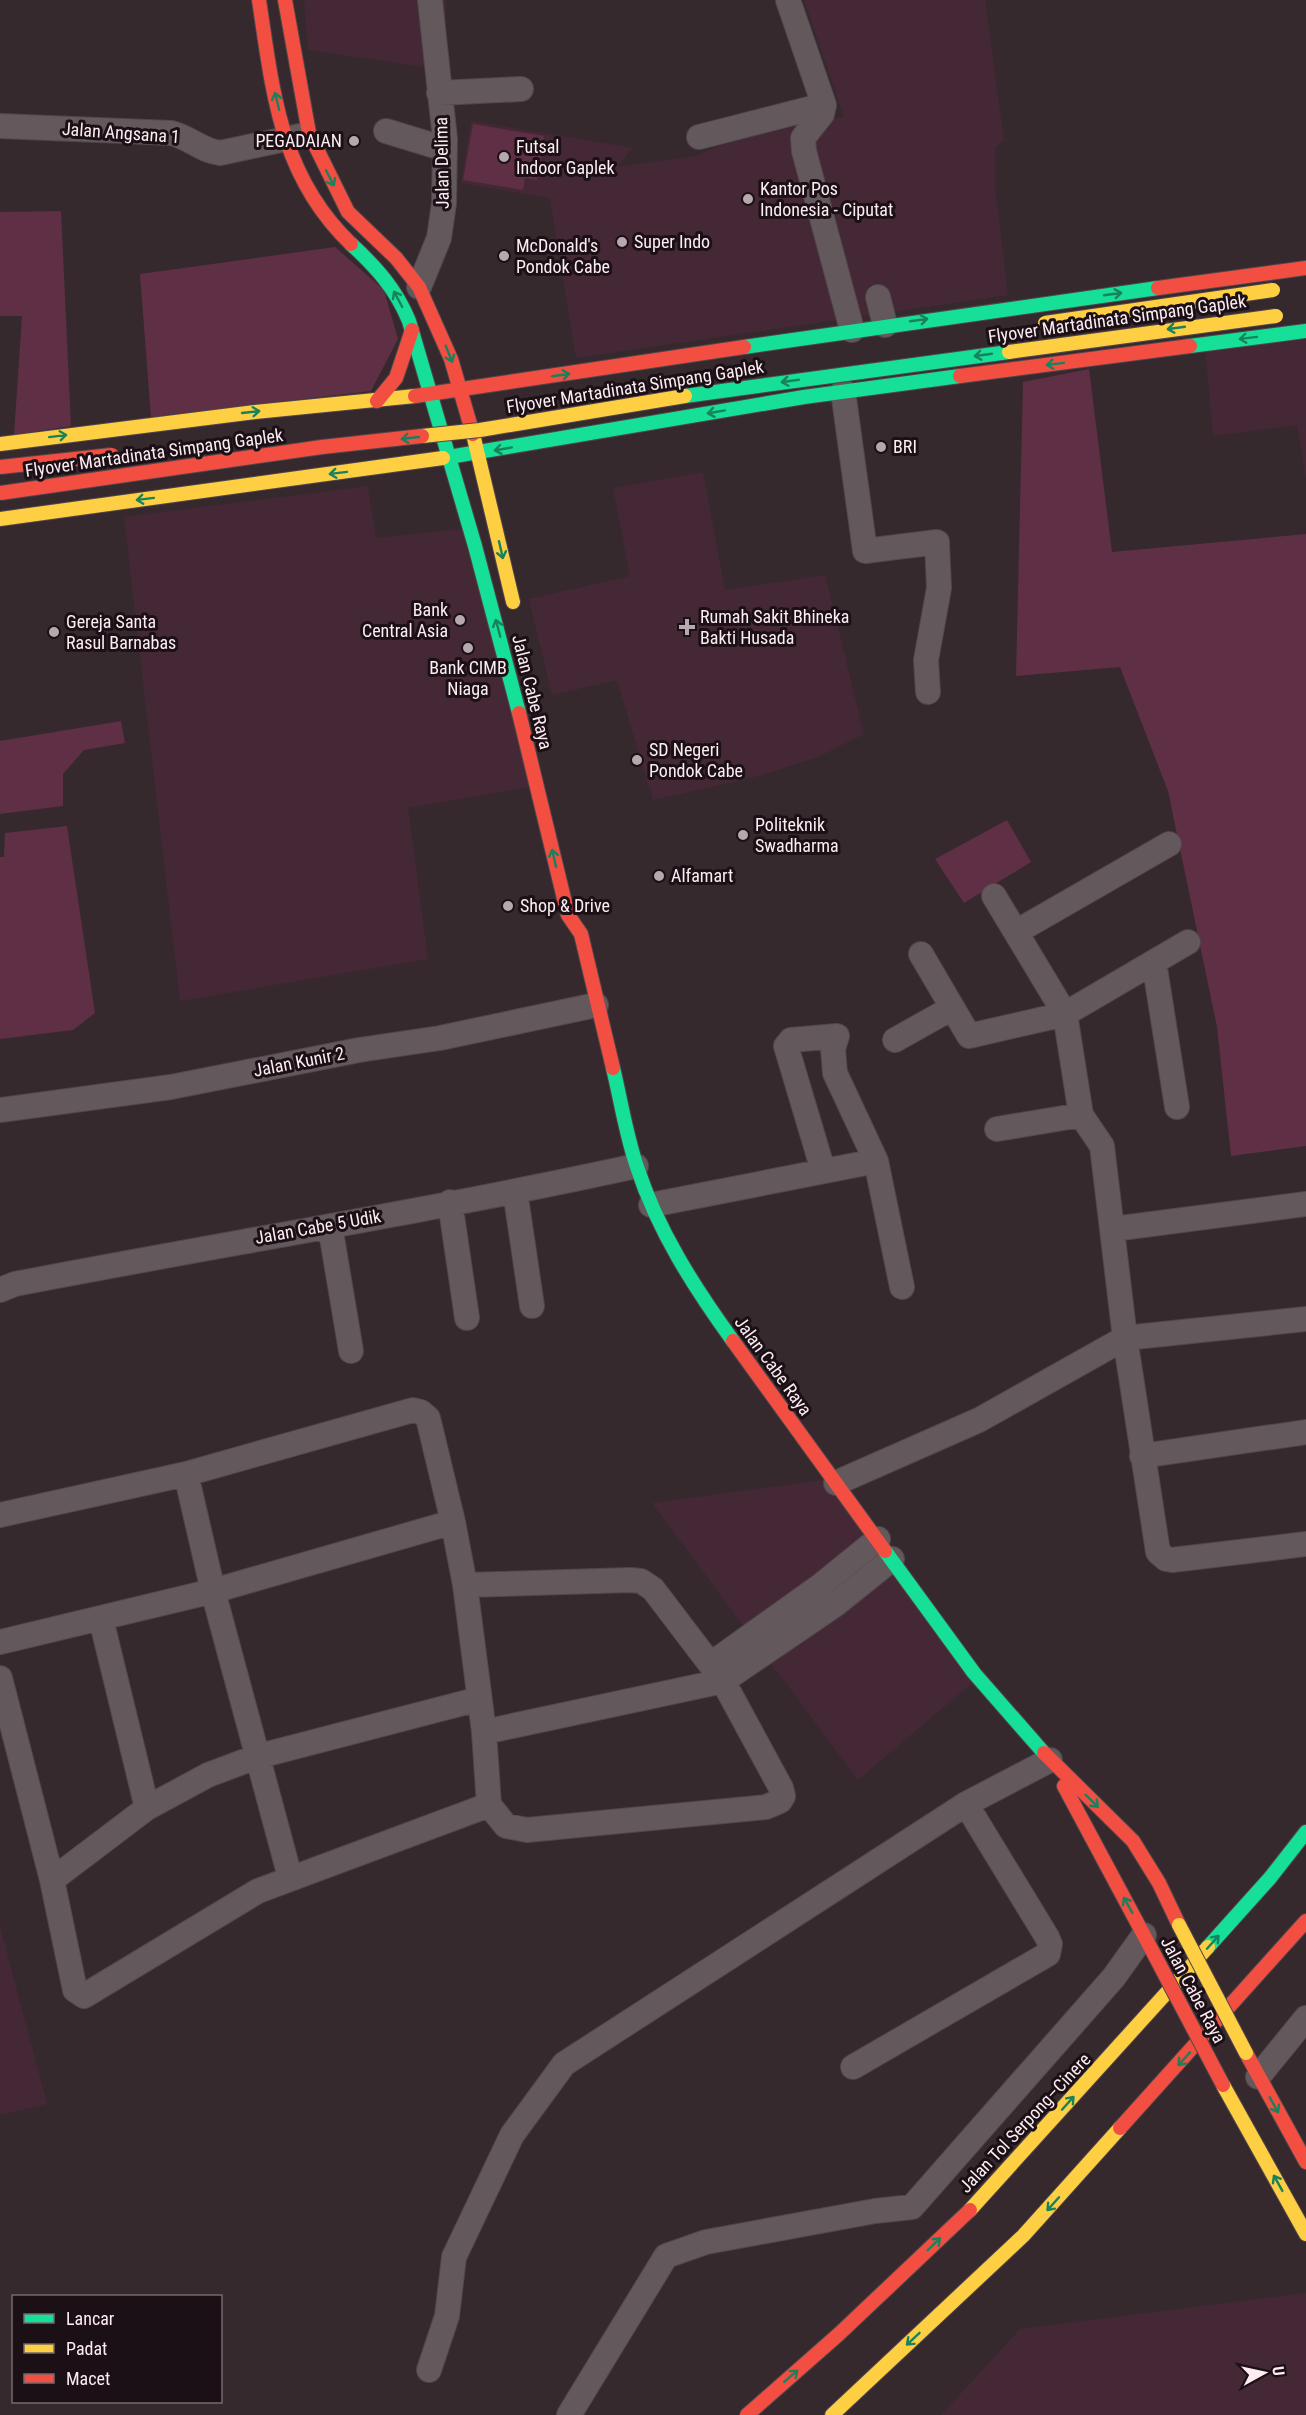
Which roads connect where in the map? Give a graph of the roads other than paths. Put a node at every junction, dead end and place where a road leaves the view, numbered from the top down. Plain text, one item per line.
1 (259, 0) edge
2 (285, 0) edge
3 (430, 0) edge
4 (788, 0) edge
5 (521, 89) dead end
6 (439, 93) junction
7 (824, 105) junction
8 (0, 126) edge
9 (386, 131) dead end
10 (298, 137) junction
11 (699, 137) dead end
12 (445, 149) junction
13 (1306, 268) edge
14 (418, 286) junction
15 (1279, 289) dead end
16 (878, 297) dead end
17 (1281, 315) dead end
18 (1034, 324) dead end
19 (885, 325) junction
20 (412, 330) junction
21 (852, 330) junction
22 (1306, 331) edge
23 (526, 380) junction
24 (461, 390) junction
25 (843, 392) junction
26 (429, 394) junction
27 (485, 409) dead end
28 (381, 413) junction
29 (425, 417) dead end
30 (535, 443) junction
31 (0, 444) edge
32 (128, 453) dead end
33 (479, 453) junction
34 (449, 457) junction
35 (0, 467) edge
36 (382, 467) junction
37 (0, 493) edge
38 (0, 519) edge
39 (516, 614) dead end
40 (928, 692) dead end
41 (1169, 844) dead end
42 (994, 896) dead end
43 (586, 911) dead end
44 (1016, 932) junction
45 (581, 934) junction
46 (1188, 942) dead end
47 (921, 954) dead end
48 (1154, 962) junction
49 (596, 1005) junction
50 (952, 1008) junction
51 (1065, 1014) junction
52 (896, 1040) dead end
53 (1178, 1107) dead end
54 (0, 1110) edge
55 (1081, 1114) junction
56 (997, 1129) dead end
57 (876, 1161) junction
58 (636, 1166) junction
59 (823, 1170) junction
60 (515, 1191) junction
61 (450, 1202) junction
62 (1306, 1204) edge
63 (651, 1205) junction
64 (330, 1226) junction
65 (1113, 1229) junction
66 (902, 1287) dead end
67 (0, 1290) edge
68 (532, 1306) dead end
69 (467, 1318) dead end
70 (1306, 1319) edge
71 (1125, 1338) junction
72 (351, 1352) dead end
73 (1306, 1432) edge
74 (1142, 1456) junction
75 (186, 1474) junction
76 (836, 1484) junction
77 (0, 1515) edge
78 (453, 1522) junction
79 (878, 1539) junction
80 (1304, 1548) edge
81 (892, 1559) junction
82 (465, 1585) junction
83 (213, 1591) junction
84 (101, 1619) junction
85 (0, 1642) edge
86 (717, 1672) junction
87 (0, 1678) edge
88 (479, 1699) junction
89 (484, 1732) junction
90 (256, 1757) junction
91 (1050, 1760) junction
92 (966, 1804) junction
93 (489, 1805) junction
94 (147, 1808) junction
95 (1306, 1832) edge
96 (290, 1877) junction
97 (52, 1880) junction
98 (1306, 1921) edge
99 (1144, 1935) junction
100 (1306, 2018) edge
101 (854, 2067) dead end
102 (1258, 2077) junction
103 (1306, 2161) edge
104 (1306, 2234) edge
105 (429, 2370) dead end
106 (569, 2415) edge
107 (747, 2415) edge
108 (832, 2415) edge

10 -> 1 main road
2 - 10 main road
3 - 6 street, Jalan Delima
4 - 7 street
5 - 6 street
6 - 12 street, Jalan Delima
7 - 11 street
7 - 21 street
8 - 10 street, Jalan Angsana 1
9 - 12 street
10 -> 14 main road, Jalan Cabe Raya
20 -> 10 main road, Jalan Cabe Raya
12 - 14 street, Jalan Delima
19 -> 13 main road
14 -> 24 main road, Jalan Cabe Raya
15 - 18 main road, Flyover Martadinata Simpang Gaplek, bridge
16 - 19 street
17 -> 37 main road, Flyover Martadinata Simpang Gaplek, bridge
19 - 21 main road
20 - 26 main road, Jalan Cabe Raya
20 - 28 main road
23 -> 21 main road
22 -> 25 main road
23 - 24 main road
23 - 30 main road
24 - 26 main road
24 - 33 main road, Jalan Cabe Raya
25 -> 30 main road
25 - 40 street
26 - 28 main road
26 - 34 main road, Jalan Cabe Raya
27 - 29 main road, Flyover Martadinata Simpang Gaplek
31 -> 28 main road
28 - 36 main road
30 -> 33 main road
32 - 35 main road, Flyover Martadinata Simpang Gaplek, bridge
33 - 34 main road
33 -> 39 main road, Jalan Cabe Raya
34 - 36 main road
45 -> 34 main road, Jalan Cabe Raya
36 -> 38 main road
41 - 44 street
42 - 44 street
43 - 45 main road, Jalan Cabe Raya
44 - 51 street
45 - 49 main road, Jalan Cabe Raya
46 - 48 street
47 - 50 street
48 - 51 street
48 - 53 street
49 - 54 street, Jalan Kunir 2
49 - 58 main road, Jalan Cabe Raya
50 - 51 street
50 - 52 street
51 - 55 street
55 - 56 street
55 - 65 street
57 - 59 street
57 - 59 street
57 - 66 street
58 - 60 street, Jalan Cabe 5 Udik
58 - 63 main road, Jalan Cabe Raya
59 - 63 street
60 - 61 street, Jalan Cabe 5 Udik
60 - 68 street
61 - 64 street, Jalan Cabe 5 Udik
61 - 69 street
62 - 65 street
63 - 76 main road, Jalan Cabe Raya
64 - 67 street, Jalan Cabe 5 Udik
64 - 72 street
65 - 71 street
70 - 71 street
71 - 74 street
71 - 76 street
73 - 74 street
74 - 80 street
75 - 77 street
75 - 78 street
75 - 83 street
76 - 79 main road, Jalan Cabe Raya
78 - 82 street
78 - 83 street
79 - 81 main road, Jalan Cabe Raya
79 - 86 street
81 - 86 street
81 - 91 main road, Jalan Cabe Raya
82 - 86 street
82 - 88 street
83 - 84 street
83 - 90 street
84 - 85 street
84 - 94 street
86 - 89 street
86 - 93 street
87 - 97 street
88 - 89 street
88 - 90 street
89 - 93 street
90 - 94 street
90 - 96 street
91 - 92 street
99 -> 91 main road, Jalan Cabe Raya
91 -> 102 main road, Jalan Cabe Raya, bridge
92 - 101 street
92 - 105 street
93 - 96 street
94 - 97 street
107 -> 95 main road, Jalan Tol Serpong–Cinere
96 - 97 street
98 -> 108 main road
104 -> 99 main road, Jalan Cabe Raya, bridge
99 - 106 street
100 - 102 street
102 -> 103 main road, Jalan Cabe Raya

